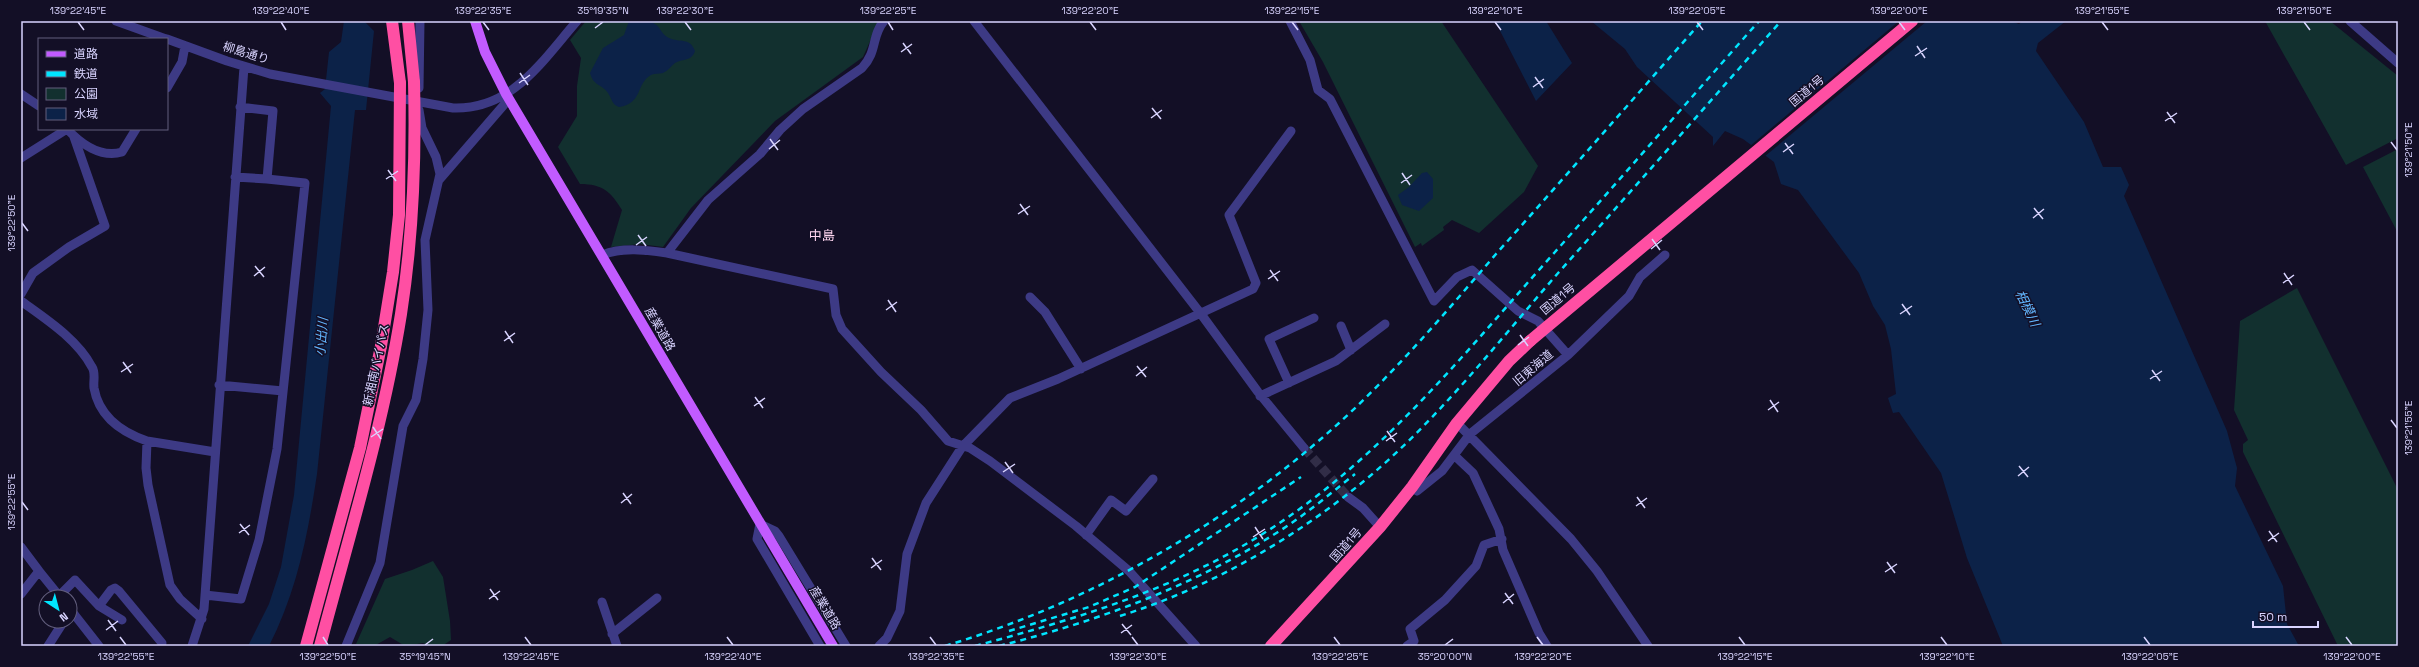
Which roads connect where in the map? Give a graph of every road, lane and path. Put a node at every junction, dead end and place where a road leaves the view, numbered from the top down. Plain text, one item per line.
1 (116, 21) edge
2 (392, 21) edge
3 (408, 21) edge
4 (420, 21) edge
5 (475, 21) edge
6 (577, 21) edge
7 (884, 21) edge
8 (974, 21) edge
9 (1290, 21) edge
10 (1912, 21) edge
11 (2350, 21) edge
12 (163, 38) edge
13 (168, 40) edge
14 (185, 46) junction
15 (2398, 63) edge
16 (244, 66) junction
17 (168, 86) edge
18 (21, 94) edge
19 (508, 96) junction
20 (419, 102) junction
21 (38, 105) edge
22 (240, 107) junction
23 (65, 130) edge
24 (68, 130) edge
25 (135, 130) edge
26 (1291, 131) dead end
27 (74, 137) junction
28 (21, 158) edge
29 (235, 176) junction
30 (267, 179) junction
31 (440, 180) junction
32 (667, 253) junction
33 (602, 255) junction
34 (1666, 255) dead end
35 (21, 294) edge
36 (1030, 297) dead end
37 (21, 301) edge
38 (1201, 314) junction
39 (1314, 318) dead end
40 (1385, 324) dead end
41 (1341, 326) dead end
42 (1352, 350) junction
43 (1568, 355) junction
44 (1081, 369) junction
45 (1288, 383) junction
46 (219, 385) junction
47 (282, 391) junction
48 (1260, 396) junction
49 (1457, 423) junction
50 (1470, 434) junction
51 (147, 441) junction
52 (962, 447) junction
53 (1304, 448) tunnel mouth
54 (215, 452) junction
55 (1455, 456) junction
56 (1153, 479) dead end
57 (1412, 487) junction
58 (1348, 497) tunnel mouth
59 (760, 524) junction
60 (1380, 527) junction
61 (1086, 535) junction
62 (1502, 539) junction
63 (21, 547) edge
64 (39, 571) junction
65 (54, 589) edge
66 (67, 589) edge
67 (21, 594) edge
68 (206, 595) junction
69 (657, 598) dead end
70 (602, 602) dead end
71 (99, 606) junction
72 (202, 619) junction
73 (122, 620) dead end
74 (78, 621) edge
75 (59, 629) edge
76 (612, 634) junction
77 (162, 644) dead end
78 (48, 646) edge
79 (99, 646) edge
80 (192, 646) edge
81 (306, 646) edge
82 (320, 646) edge
83 (346, 646) edge
84 (617, 646) edge
85 (820, 646) edge
86 (833, 646) edge
87 (846, 646) edge
88 (880, 646) edge
89 (1196, 646) edge
90 (1271, 646) edge
91 (1407, 646) edge
92 (1547, 646) edge
93 (1648, 646) edge

1 - 12 street, 柳島通り
2 - 81 highway, 新湘南バイパス, bridge
3 - 82 highway, 新湘南バイパス, bridge
4 - 20 street
5 - 19 main road, 産業道路
6 - 19 street
7 - 32 street
8 - 38 street
9 - 43 street
10 - 49 highway, 国道1号, bridge
11 - 15 street
13 - 14 street, 柳島通り
14 - 16 street, 柳島通り
14 - 17 street
16 - 20 street, 柳島通り
16 - 22 street
18 - 21 street
19 - 20 street
19 - 31 street
19 - 33 main road, 産業道路
20 - 31 street
22 - 29 street
22 - 30 street
23 - 28 street
24 - 27 street
25 - 27 street
26 - 38 street
27 - 35 street
29 - 30 street
29 - 46 street
30 - 47 street
31 - 83 street
32 - 33 street
32 - 52 street
33 - 59 main road, 産業道路
34 - 43 street, 旧東海道
36 - 44 street
37 - 51 street
38 - 44 street
38 - 48 street
39 - 45 street
40 - 42 street
41 - 42 street
42 - 45 street
43 - 50 street, 旧東海道
44 - 52 street
45 - 48 street
46 - 47 street
46 - 54 street
47 - 68 street
48 - 53 street
49 - 50 street
49 - 57 highway, 国道1号
50 - 55 street, 旧東海道
50 - 93 street
51 - 54 street
51 - 72 street
52 - 61 street
52 - 88 street
54 - 68 street
55 - 57 street, 旧東海道
55 - 62 street
56 - 61 street
57 - 60 highway, 国道1号
58 - 60 street
59 - 85 street
59 - 86 main road, 産業道路
59 - 87 street
60 - 90 highway, 国道1号
61 - 89 street
62 - 91 street
62 - 92 street
63 - 64 street
64 - 65 street
64 - 67 street
66 - 71 street
68 - 72 street
69 - 76 street
70 - 76 street
71 - 73 street
71 - 77 street
72 - 80 street
74 - 79 street
75 - 78 street
76 - 84 street

